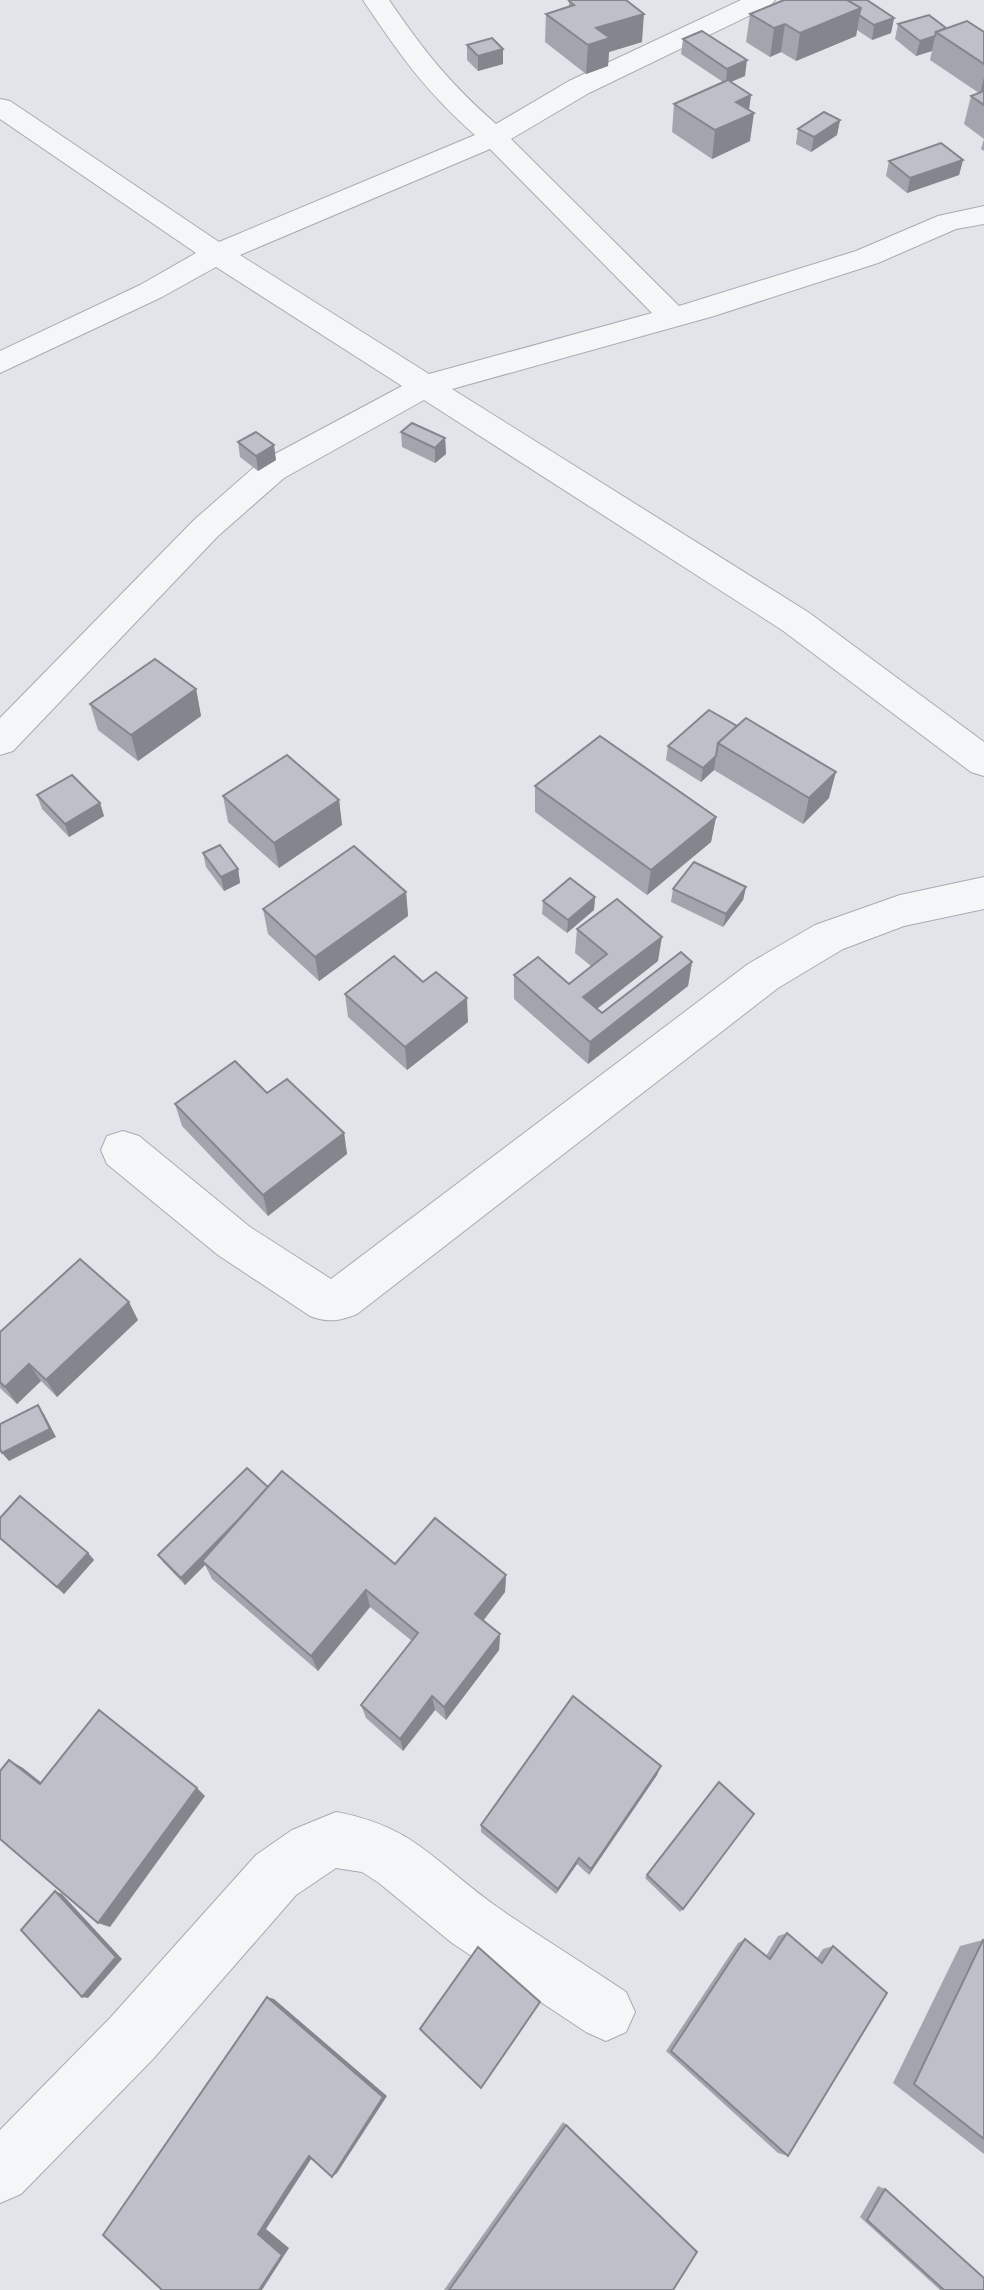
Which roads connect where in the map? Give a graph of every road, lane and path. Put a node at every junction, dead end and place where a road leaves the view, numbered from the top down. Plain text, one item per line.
1 (376, 0) edge
2 (762, 0) edge
3 (0, 107) edge
4 (494, 137) junction
5 (984, 215) edge
6 (217, 254) junction
7 (673, 317) junction
8 (0, 363) edge
9 (428, 385) junction
10 (0, 741) edge
11 (984, 762) edge
12 (984, 893) edge
13 (123, 1150) dead end
14 (606, 2012) dead end
15 (0, 2173) edge

1 - 4 street
2 - 4 street
3 - 6 street
4 - 6 street
4 - 7 street
5 - 7 street
6 - 8 street
6 - 9 street
7 - 9 street
9 - 10 street
9 - 11 street
12 - 13 street
14 - 15 street

